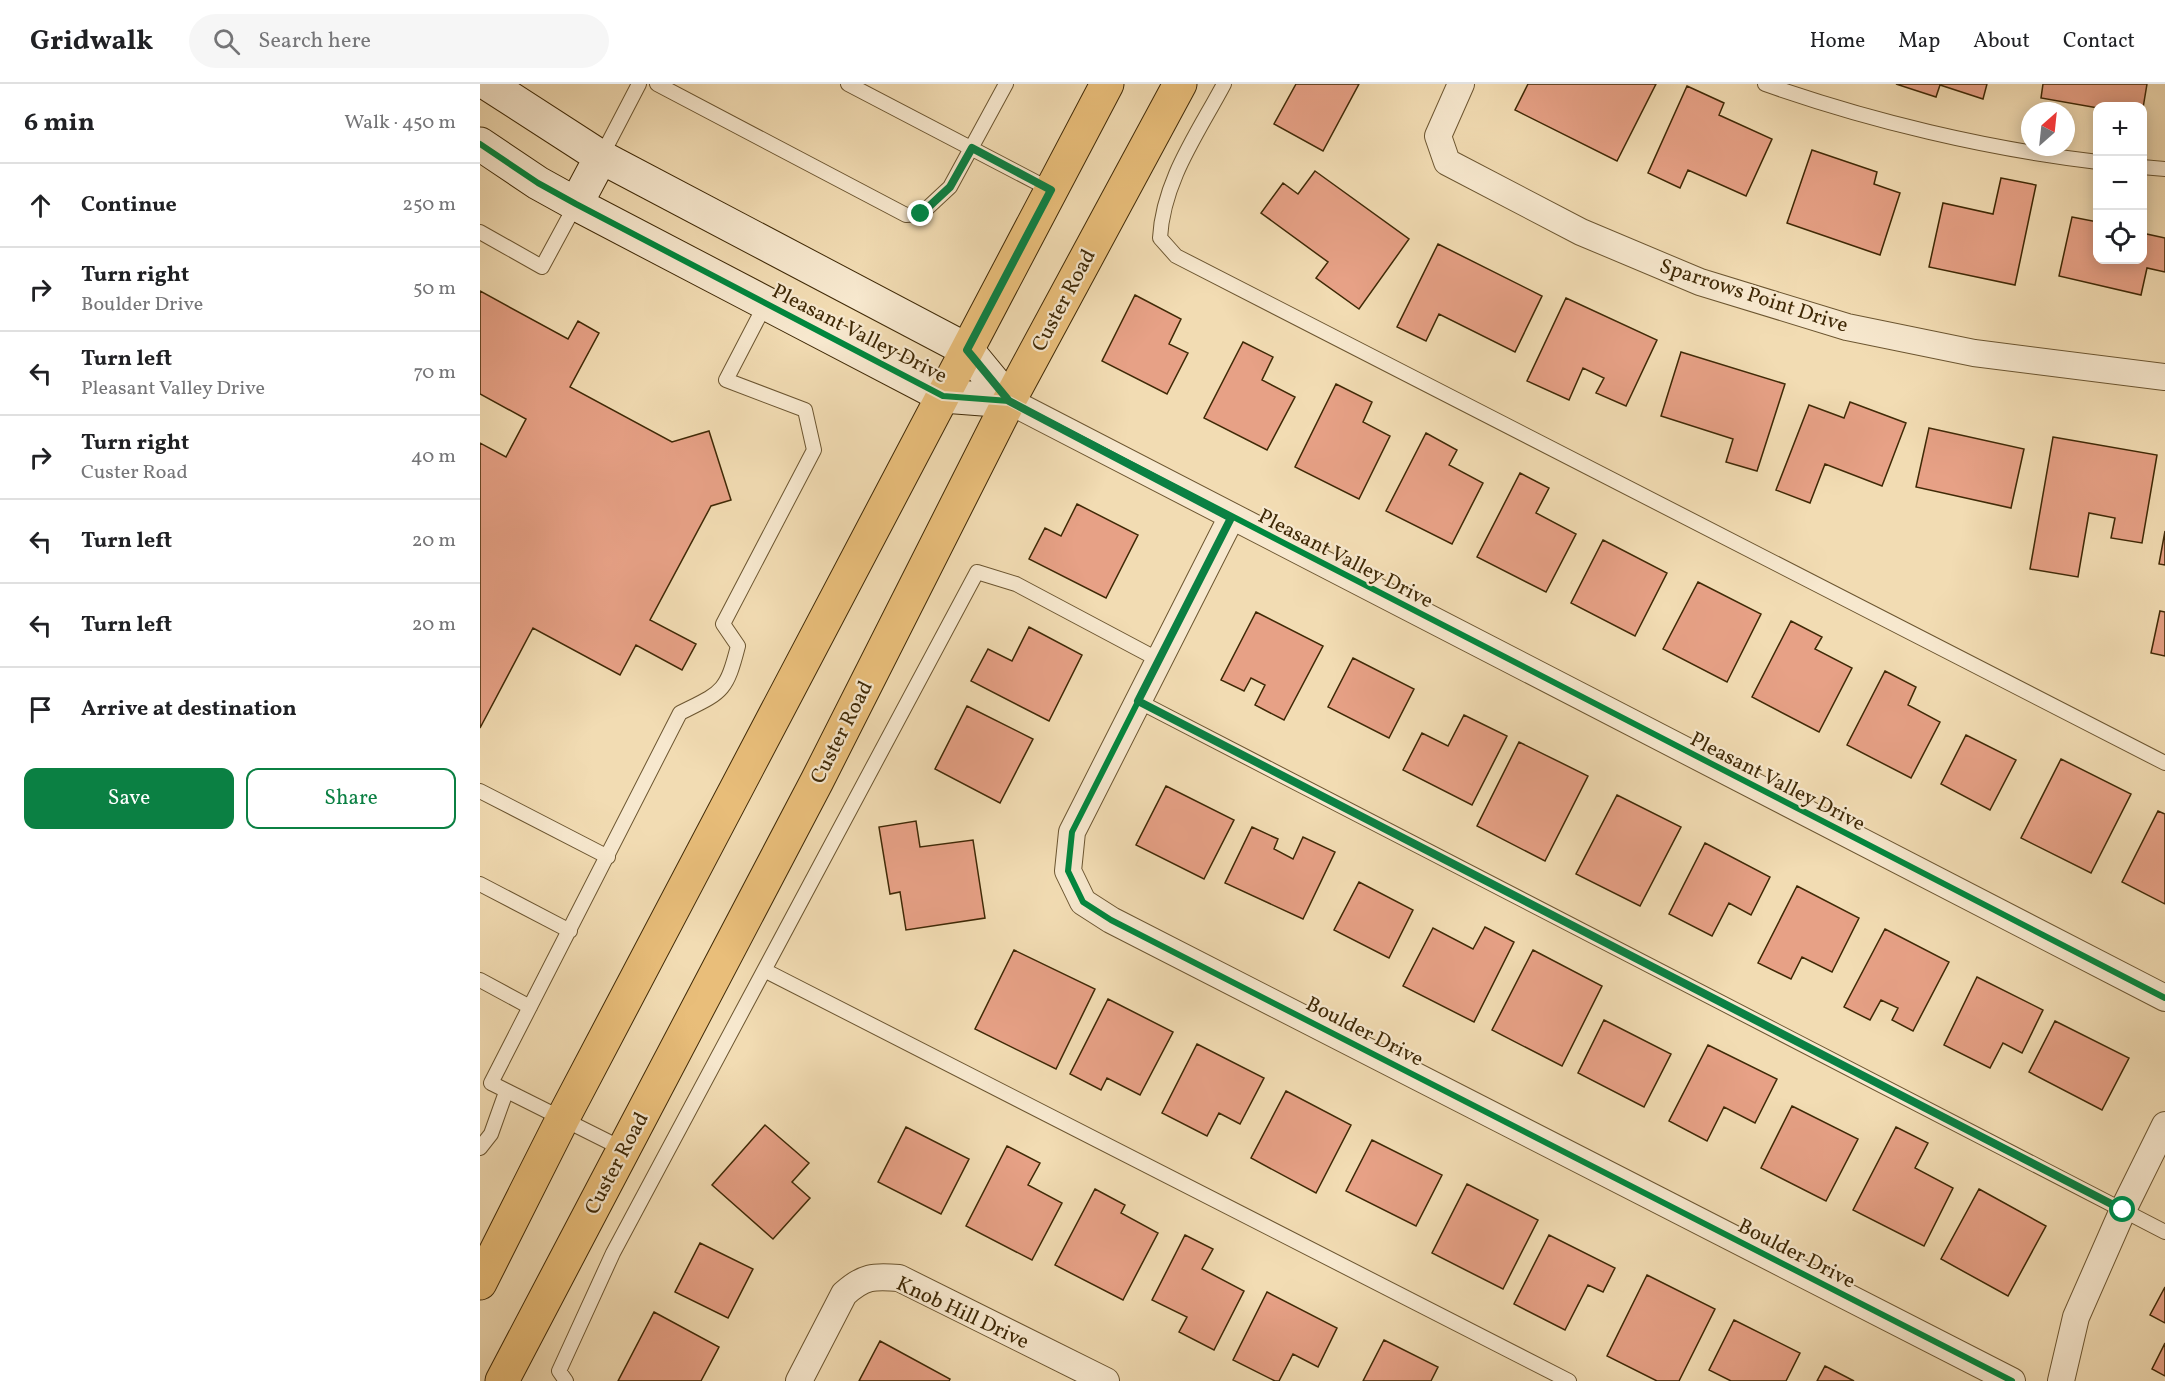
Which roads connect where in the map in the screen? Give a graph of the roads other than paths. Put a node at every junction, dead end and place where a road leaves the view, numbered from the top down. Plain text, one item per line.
1 (488, 84) edge
2 (639, 84) edge
3 (657, 84) edge
4 (848, 84) edge
5 (1006, 84) edge
6 (1107, 84) edge
7 (1180, 84) edge
8 (1224, 84) edge
9 (1461, 84) edge
10 (1765, 84) edge
11 (480, 144) edge
12 (972, 148) junction
13 (601, 157) junction
14 (2093, 162) edge
15 (2147, 167) edge
16 (2165, 169) edge
17 (1051, 190) junction
18 (576, 204) junction
19 (480, 232) edge
20 (766, 303) junction
21 (967, 350) junction
22 (2165, 377) edge
23 (943, 396) junction
24 (1009, 401) junction
25 (1231, 518) junction
26 (1159, 660) junction
27 (1138, 701) junction
28 (2165, 764) edge
29 (480, 790) edge
30 (608, 857) junction
31 (480, 884) edge
32 (570, 931) junction
33 (766, 972) junction
34 (480, 980) edge
35 (2165, 998) edge
36 (530, 1007) junction
37 (486, 1080) edge
38 (506, 1092) junction
39 (563, 1118) junction
40 (2165, 1125) edge
41 (480, 1148) edge
42 (623, 1149) junction
43 (2123, 1210) junction
44 (2165, 1232) edge
45 (480, 1281) edge
46 (502, 1381) edge
47 (566, 1381) edge
48 (799, 1381) edge
49 (1106, 1381) edge
50 (1569, 1381) edge
51 (2012, 1381) edge
52 (2061, 1381) edge

1 - 13 street, Pleasant Valley Drive
2 - 13 lane
3 - 12 lane
4 - 12 lane
5 - 12 lane
6 - 17 main road
7 - 24 main road, Custer Road
8 - 28 lane
9 - 22 street, Sparrows Point Drive
10 - 14 lane
11 - 18 street, Pleasant Valley Drive
12 - 17 lane
13 - 18 street
13 - 21 street, Pleasant Valley Drive
15 - 16 lane
17 - 21 main road
18 - 19 lane
18 - 20 street, Pleasant Valley Drive
20 - 23 street, Pleasant Valley Drive
20 - 30 lane
21 - 23 main road
21 - 24 street, Pleasant Valley Drive
23 - 24 street, Pleasant Valley Drive
23 - 39 main road
24 - 25 street, Pleasant Valley Drive
24 - 42 main road, Custer Road
25 - 26 street, Boulder Drive
25 - 35 street, Pleasant Valley Drive
26 - 27 street, Boulder Drive
26 - 33 lane
27 - 43 lane
27 - 51 street, Boulder Drive
29 - 30 lane
30 - 32 lane
31 - 32 lane
32 - 36 lane
33 - 47 lane
33 - 50 lane
34 - 36 lane
36 - 37 lane
37 - 38 lane
38 - 39 lane
38 - 41 lane
39 - 42 lane
39 - 45 main road
40 - 43 street
42 - 46 main road, Custer Road
43 - 44 lane
43 - 52 street
48 - 49 street, Knob Hill Drive

